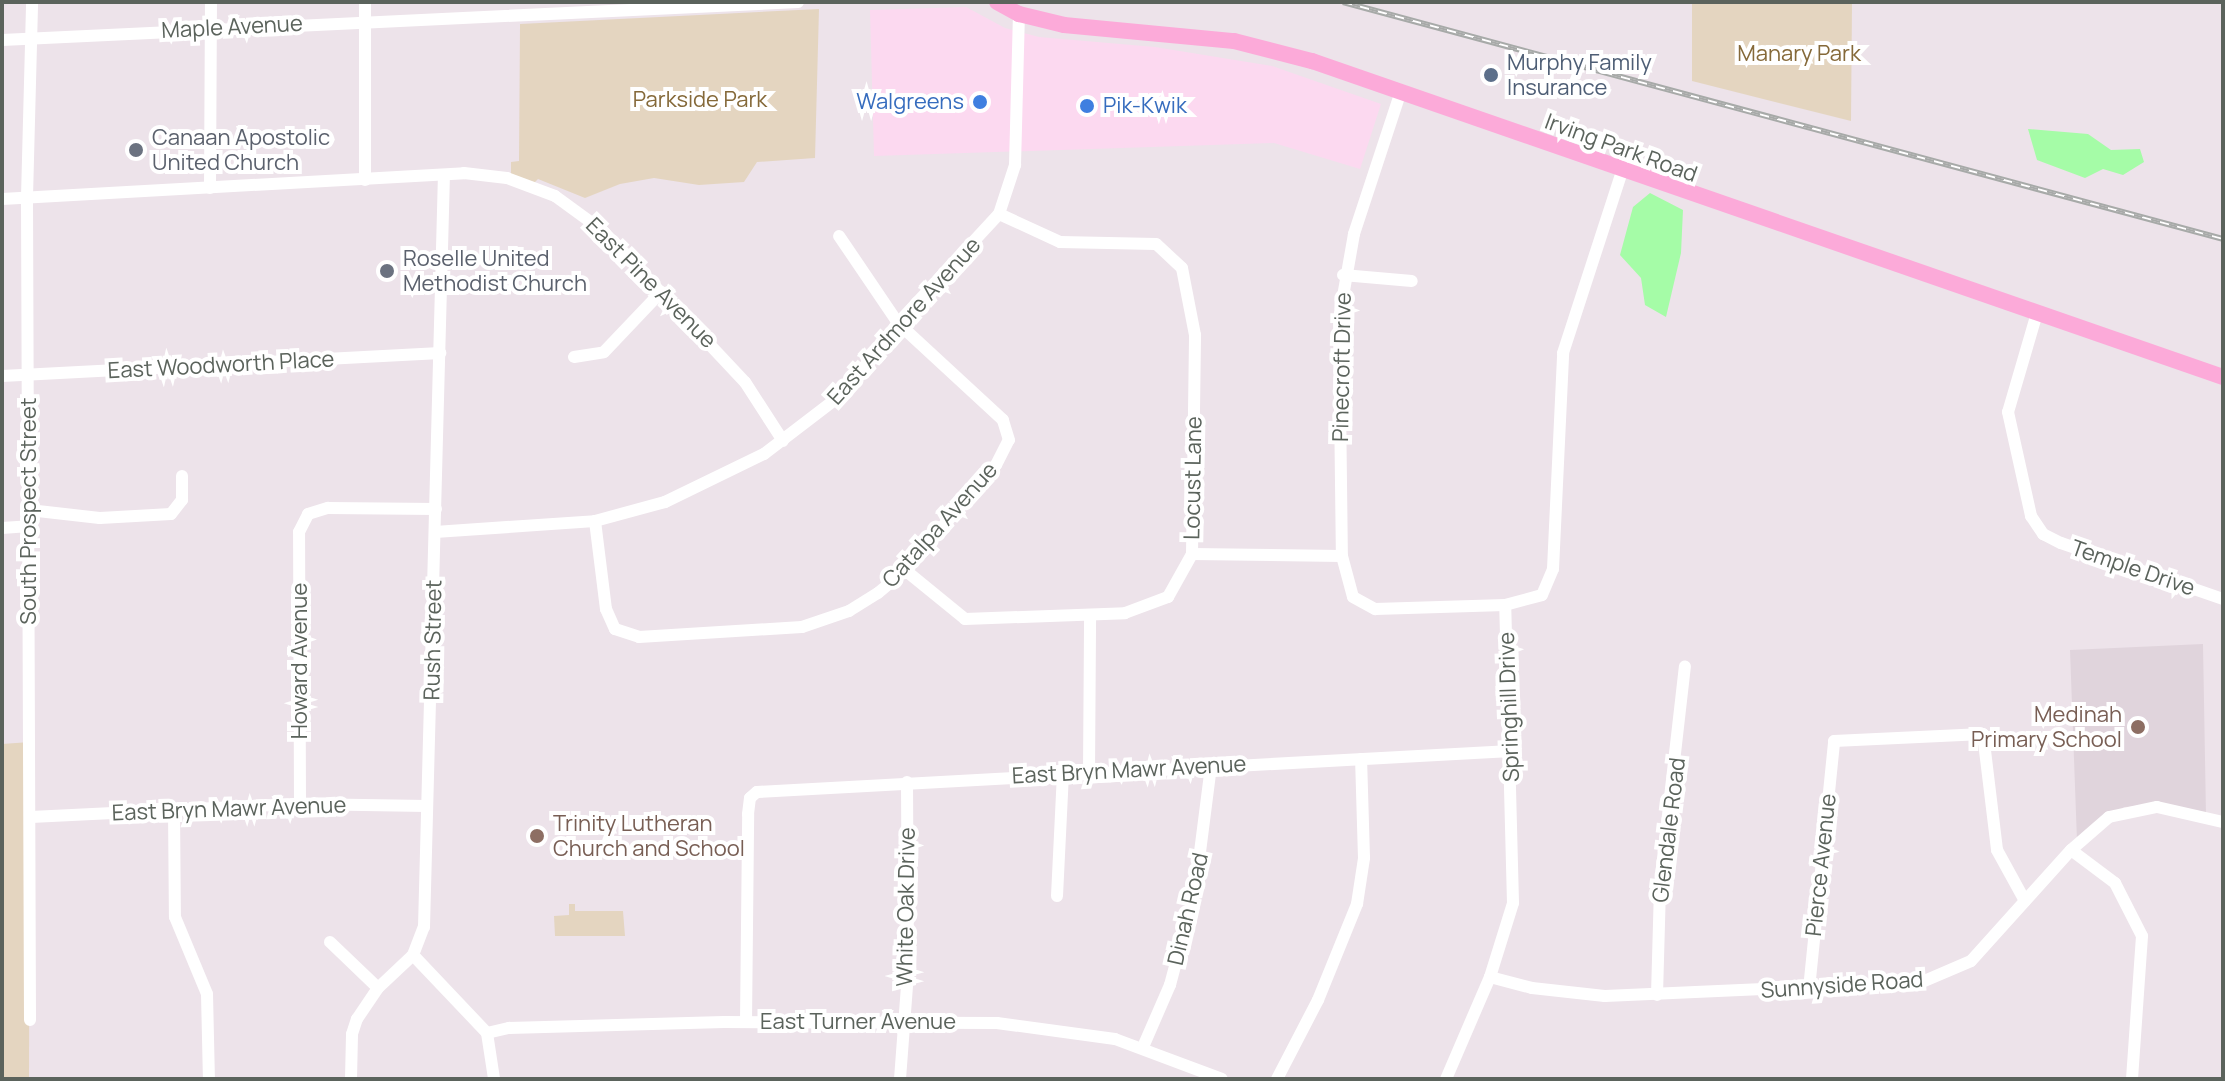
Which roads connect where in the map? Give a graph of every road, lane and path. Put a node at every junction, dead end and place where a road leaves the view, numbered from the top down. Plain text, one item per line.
1 (32, 2) edge
2 (211, 2) edge
3 (365, 2) edge
4 (798, 2) edge
5 (997, 2) edge
6 (665, 5) edge
7 (1019, 14) junction
8 (365, 20) junction
9 (211, 28) junction
10 (32, 38) junction
11 (2, 40) edge
12 (1401, 91) junction
13 (1622, 171) junction
14 (444, 175) junction
15 (365, 180) junction
16 (210, 188) junction
17 (27, 197) junction
18 (2, 199) edge
19 (999, 214) junction
20 (839, 236) dead end
21 (1343, 275) junction
22 (1412, 281) dead end
23 (661, 292) junction
24 (2037, 313) junction
25 (898, 323) junction
26 (440, 353) junction
27 (574, 357) dead end
28 (28, 375) junction
29 (2, 376) edge
30 (2223, 377) edge
31 (783, 441) junction
32 (182, 476) dead end
33 (436, 509) junction
34 (29, 510) junction
35 (595, 521) junction
36 (29, 526) junction
37 (2, 528) edge
38 (435, 532) junction
39 (1192, 554) junction
40 (1342, 556) junction
41 (905, 570) junction
42 (2223, 599) edge
43 (1505, 605) junction
44 (1090, 615) junction
45 (1685, 666) dead end
46 (1511, 751) junction
47 (1361, 759) junction
48 (1211, 766) junction
49 (1089, 772) junction
50 (1063, 774) junction
51 (907, 782) junction
52 (300, 804) junction
53 (427, 806) junction
54 (174, 810) junction
55 (31, 817) junction
56 (2223, 822) edge
57 (2071, 850) junction
58 (1057, 896) dead end
59 (2025, 901) junction
60 (330, 942) dead end
61 (413, 955) junction
62 (1490, 977) junction
63 (378, 988) junction
64 (1809, 989) junction
65 (1657, 995) junction
66 (30, 1020) dead end
67 (902, 1021) junction
68 (746, 1022) junction
69 (487, 1033) junction
70 (1143, 1047) junction
71 (209, 1079) edge
72 (351, 1079) edge
73 (494, 1079) edge
74 (900, 1079) edge
75 (1222, 1079) edge
76 (1277, 1079) edge
77 (1446, 1079) edge
78 (2132, 1079) edge

1 - 10 street, South Prospect Street
2 - 9 street
3 - 8 street
4 - 6 street, Maple Avenue
5 - 7 main road, Irving Park Road
6 - 8 street, Maple Avenue
7 - 12 main road, Irving Park Road
7 - 19 street, East Ardmore Avenue
8 - 9 street, Maple Avenue
8 - 15 street
9 - 10 street, Maple Avenue
9 - 16 street
10 - 11 street, Maple Avenue
10 - 17 street, South Prospect Street
12 - 13 main road, Irving Park Road
12 - 21 street, Pinecroft Drive
13 - 24 main road, Irving Park Road
13 - 43 street, Springhill Drive
14 - 15 street, East Pine Avenue
14 - 23 street, East Pine Avenue
14 - 26 street, Rush Street
15 - 16 street, East Pine Avenue
16 - 17 street, East Pine Avenue
17 - 18 street, East Pine Avenue
17 - 28 street, South Prospect Street
19 - 25 street, East Ardmore Avenue
19 - 39 street, Locust Lane
20 - 25 street
21 - 22 street
21 - 40 street, Pinecroft Drive
23 - 27 street
23 - 31 street, East Pine Avenue
24 - 30 main road, Irving Park Road
24 - 42 street, Temple Drive
25 - 31 street, East Ardmore Avenue
25 - 41 street, Catalpa Avenue
26 - 28 street, East Woodworth Place
26 - 33 street, Rush Street
28 - 29 street, East Woodworth Place
28 - 34 street, South Prospect Street
31 - 35 street, East Ardmore Avenue
32 - 34 street
33 - 38 street, Rush Street
33 - 52 street, Howard Avenue
34 - 36 street, South Prospect Street
35 - 38 street, East Ardmore Avenue
35 - 41 street, Catalpa Avenue
36 - 37 street
36 - 55 street, South Prospect Street
38 - 53 street, Rush Street
39 - 40 street
39 - 44 street, Locust Lane
40 - 43 street, Pinecroft Drive
41 - 44 street, Locust Lane
43 - 46 street, Springhill Drive
44 - 49 street
45 - 65 street, Glendale Road
46 - 47 street, East Bryn Mawr Avenue
46 - 62 street, Springhill Drive
47 - 48 street, East Bryn Mawr Avenue
47 - 76 street
48 - 49 street, East Bryn Mawr Avenue
48 - 70 street, Dinah Road
49 - 50 street, East Bryn Mawr Avenue
50 - 51 street, East Bryn Mawr Avenue
50 - 58 street
51 - 67 street, White Oak Drive
51 - 68 street, East Bryn Mawr Avenue
52 - 53 street, East Bryn Mawr Avenue
52 - 54 street, East Bryn Mawr Avenue
53 - 61 street, Rush Street
54 - 55 street, East Bryn Mawr Avenue
54 - 71 street
55 - 66 street, South Prospect Street
56 - 57 street, Sunnyside Road
57 - 59 street, Sunnyside Road
57 - 78 street
59 - 64 street, Sunnyside Road
59 - 64 street, Pierce Avenue
60 - 63 street
61 - 63 street, Rush Street
61 - 69 street
62 - 65 street, Sunnyside Road
62 - 77 street, Springhill Drive
63 - 72 street, Rush Street
64 - 65 street, Sunnyside Road
67 - 68 street, East Turner Avenue
67 - 70 street, East Turner Avenue
67 - 74 street, White Oak Drive
68 - 69 street, East Turner Avenue
69 - 73 street
70 - 75 street, East Turner Avenue

